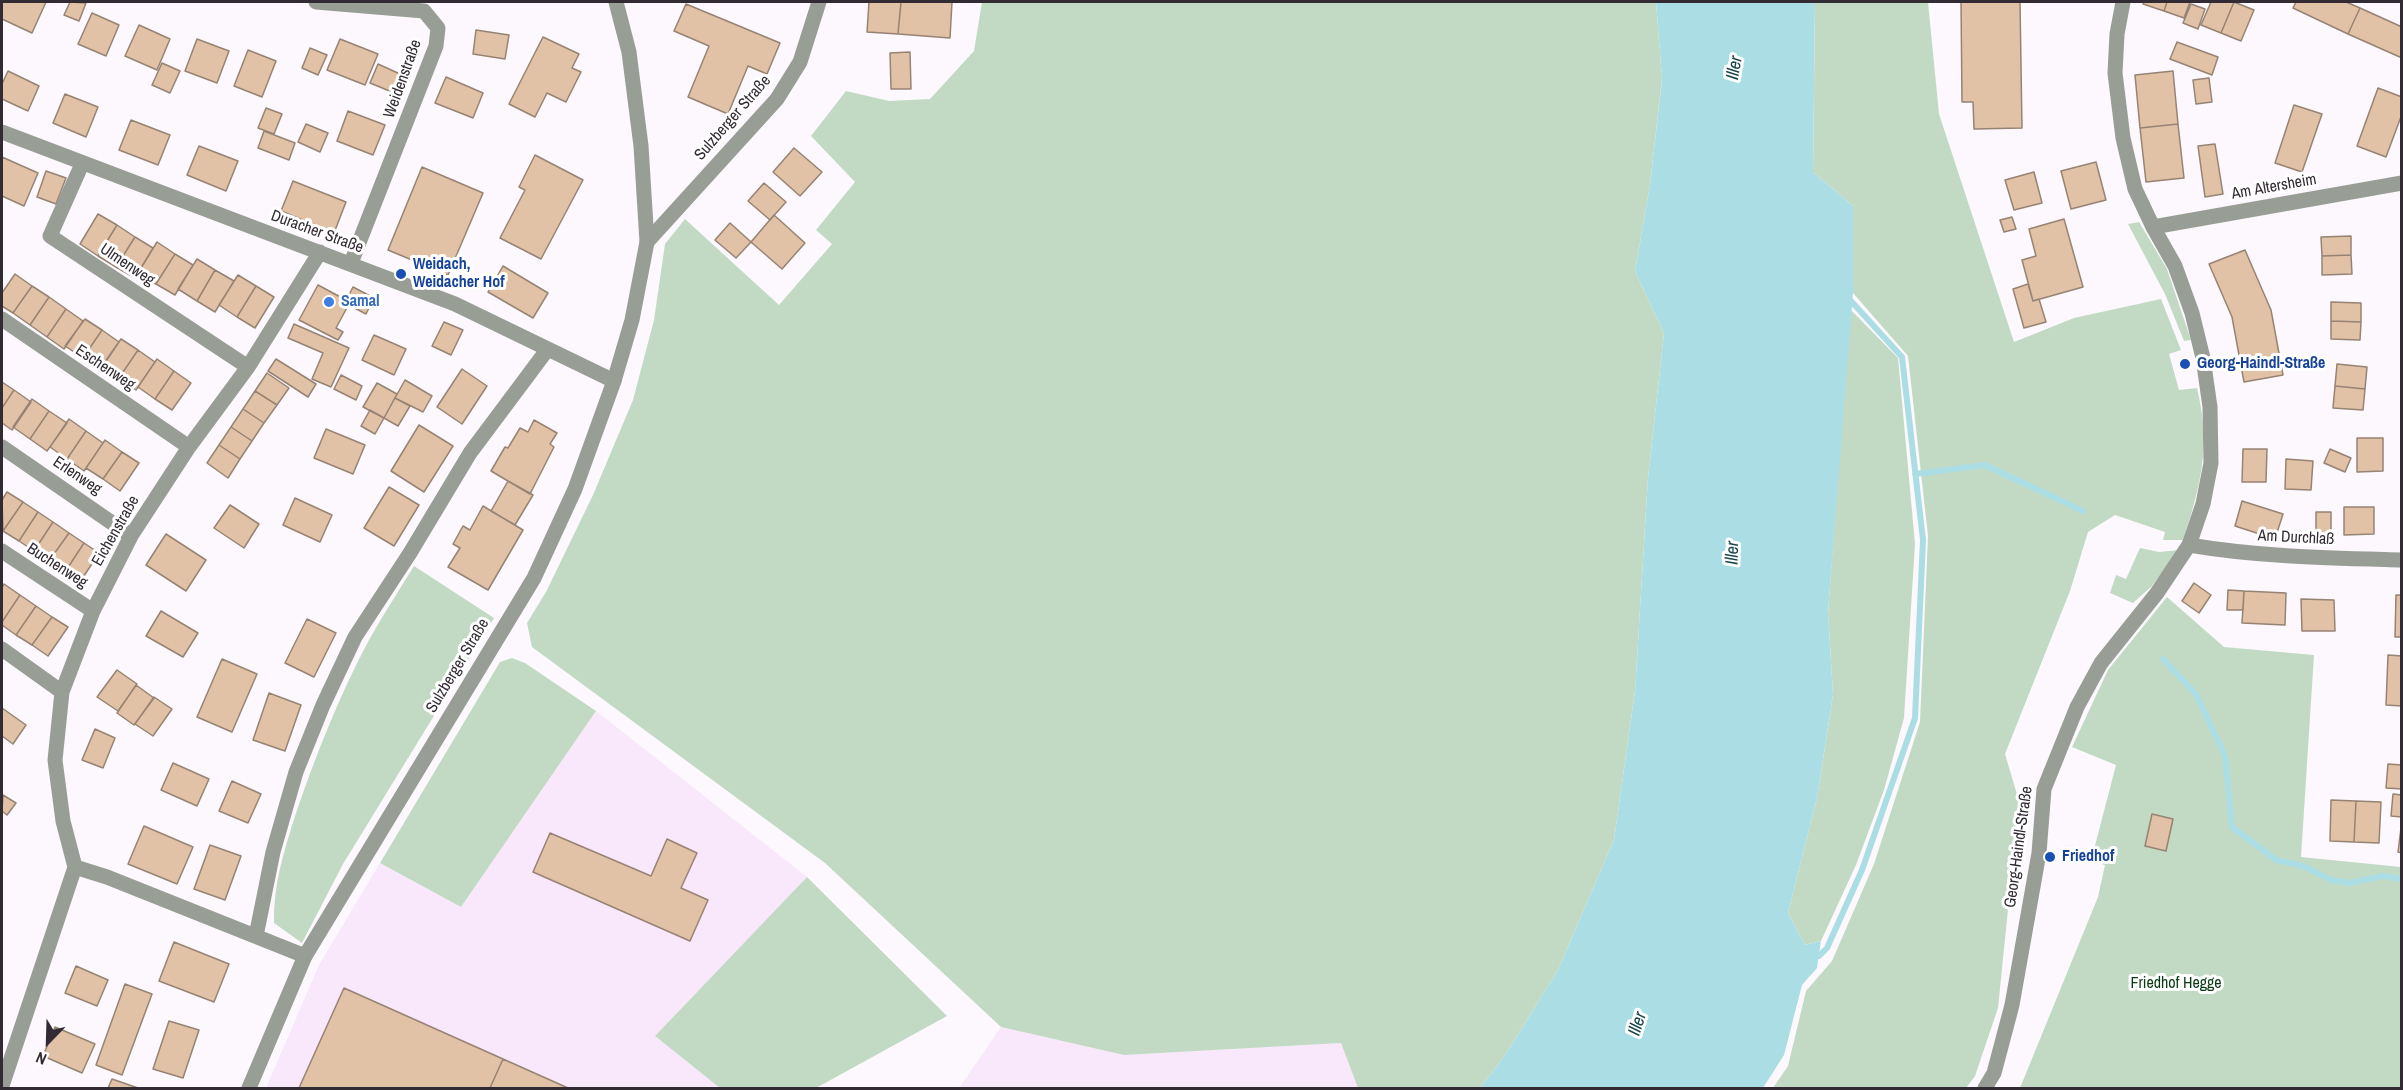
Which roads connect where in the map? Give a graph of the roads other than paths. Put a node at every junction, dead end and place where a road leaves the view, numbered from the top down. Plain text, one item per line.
1 (316, 2) edge
2 (616, 2) edge
3 (819, 2) edge
4 (2123, 2) edge
5 (2, 132) edge
6 (82, 164) junction
7 (2402, 183) edge
8 (2152, 227) junction
9 (647, 242) junction
10 (320, 252) junction
11 (351, 263) junction
12 (2, 319) edge
13 (547, 350) junction
14 (248, 367) junction
15 (614, 381) junction
16 (2, 447) edge
17 (189, 447) junction
18 (131, 536) junction
19 (2189, 545) junction
20 (2, 551) edge
21 (2402, 560) edge
22 (93, 611) junction
23 (2, 649) edge
24 (62, 692) junction
25 (75, 867) junction
26 (256, 936) junction
27 (305, 956) junction
28 (2, 1086) edge
29 (249, 1089) edge
30 (1985, 1089) edge

1 - 11 street, Weidenstraße
2 - 9 street, Sulzberger Straße
3 - 9 street, Sulzberger Straße
4 - 8 street, Georg-Haindl-Straße
5 - 6 street, Duracher Straße
6 - 10 street, Duracher Straße
6 - 14 street, Ulmenweg
7 - 8 street, Am Altersheim
8 - 19 street, Georg-Haindl-Straße
9 - 15 street, Sulzberger Straße
10 - 11 street, Duracher Straße
10 - 14 street, Eichenstraße
11 - 13 street, Duracher Straße
12 - 17 street, Eschenweg
13 - 15 street, Duracher Straße
13 - 26 street
14 - 17 street, Eichenstraße
15 - 27 street, Sulzberger Straße
16 - 18 street, Erlenweg
17 - 18 street, Eichenstraße
18 - 22 street, Eichenstraße
19 - 21 street, Am Durchlaß
19 - 30 street, Georg-Haindl-Straße
20 - 22 street, Buchenweg
22 - 24 street, Eichenstraße
23 - 24 street
24 - 25 street, Eichenstraße
25 - 26 street
25 - 28 street
26 - 27 street
27 - 29 street, Sulzberger Straße

